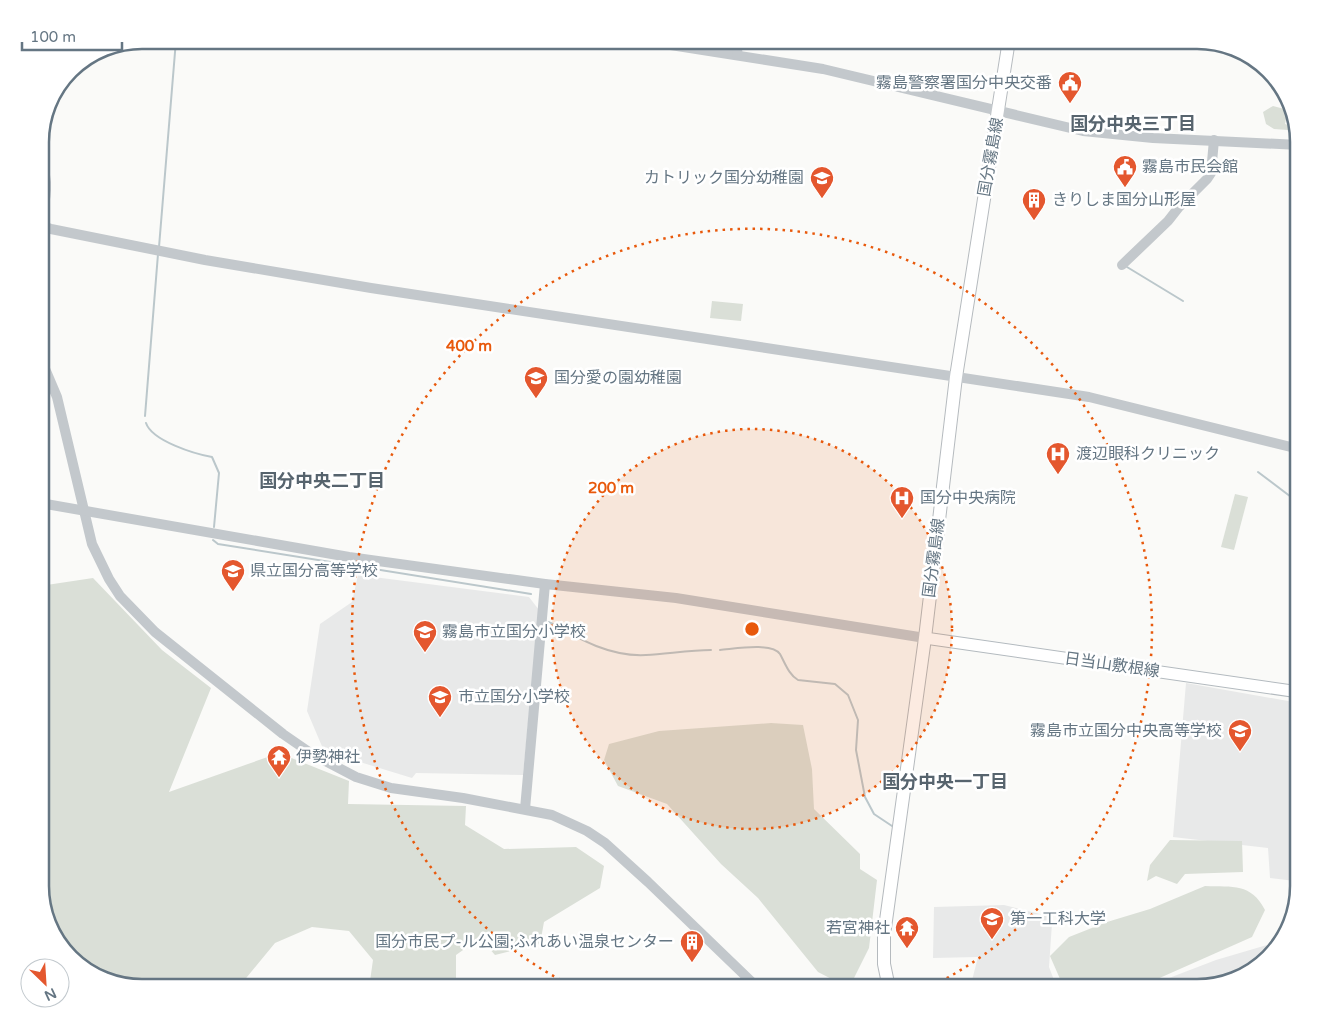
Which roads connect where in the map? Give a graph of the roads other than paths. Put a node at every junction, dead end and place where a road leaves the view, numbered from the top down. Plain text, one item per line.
1 (701, 49) edge
2 (737, 49) edge
3 (1008, 49) edge
4 (736, 54) junction
5 (999, 112) junction
6 (1214, 140) junction
7 (1290, 144) edge
8 (49, 229) edge
9 (1122, 264) dead end
10 (956, 377) junction
11 (49, 378) edge
12 (1290, 447) edge
13 (49, 504) edge
14 (84, 510) junction
15 (545, 584) junction
16 (924, 638) junction
17 (1290, 691) edge
18 (525, 809) junction
19 (749, 979) edge
20 (887, 979) edge

1 - 4 street
2 - 4 street
3 - 5 main road, 国分霧島線
4 - 5 street
5 - 6 street
5 - 10 main road, 国分霧島線
6 - 7 street
6 - 9 street
8 - 10 street
10 - 12 street
10 - 16 main road, 国分霧島線
11 - 14 street
13 - 14 street
14 - 15 street
14 - 18 street
15 - 16 street
15 - 18 street
16 - 17 main road, 日当山敷根線
16 - 20 main road, 国分霧島線
18 - 19 street

